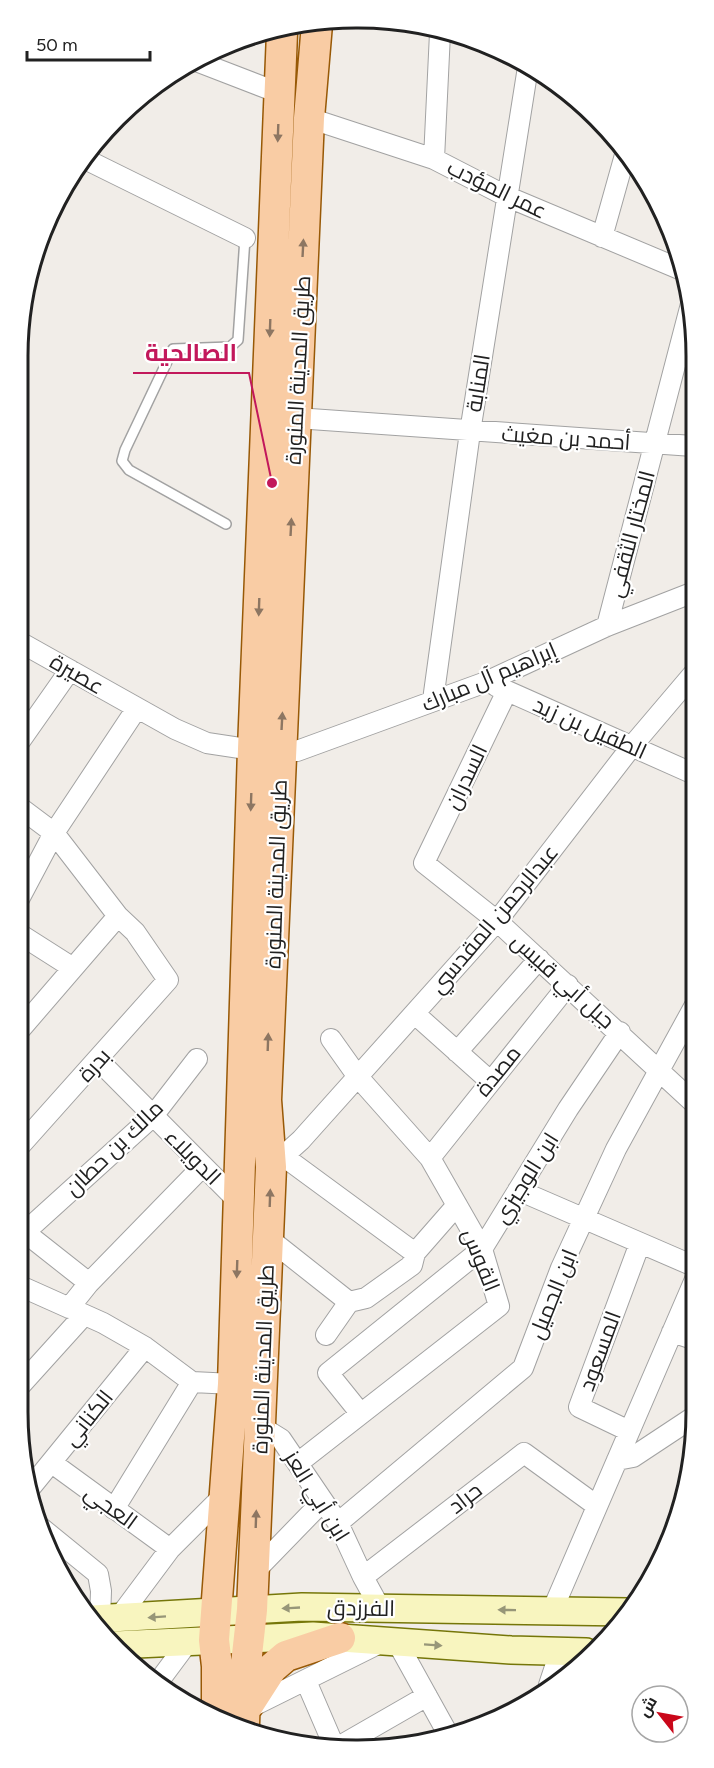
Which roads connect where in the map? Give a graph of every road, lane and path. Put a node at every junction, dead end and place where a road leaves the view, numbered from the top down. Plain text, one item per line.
1 (316, 31) edge
2 (282, 38) edge
3 (440, 39) edge
4 (207, 65) edge
5 (526, 76) edge
6 (279, 93) junction
7 (309, 118) junction
8 (434, 159) junction
9 (92, 163) edge
10 (622, 163) edge
11 (508, 197) junction
12 (602, 237) junction
13 (245, 238) joint
14 (672, 266) edge
15 (684, 329) edge
16 (296, 418) junction
17 (470, 432) junction
18 (654, 444) junction
19 (686, 446) edge
20 (226, 524) dead end
21 (686, 595) edge
22 (607, 626) junction
23 (28, 646) edge
24 (70, 670) junction
25 (486, 682) junction
26 (686, 682) edge
27 (507, 691) junction
28 (433, 700) junction
29 (137, 708) junction
30 (28, 730) edge
31 (632, 746) junction
32 (267, 750) junction
33 (686, 770) edge
34 (28, 814) edge
35 (54, 833) junction
36 (28, 863) edge
37 (424, 863) joint
38 (118, 915) junction
39 (497, 921) junction
40 (28, 939) edge
41 (539, 959) junction
42 (73, 968) junction
43 (568, 985) junction
44 (415, 1014) junction
45 (28, 1020) edge
46 (686, 1022) edge
47 (620, 1032) junction
48 (331, 1039) dead end
49 (457, 1052) junction
50 (197, 1059) dead end
51 (98, 1060) junction
52 (660, 1071) junction
53 (358, 1077) junction
54 (490, 1081) junction
55 (686, 1096) edge
56 (153, 1116) junction
57 (28, 1137) edge
58 (430, 1158) junction
59 (277, 1161) junction
60 (202, 1167) junction
61 (518, 1190) junction
62 (239, 1202) junction
63 (457, 1205) junction
64 (584, 1219) junction
65 (28, 1224) edge
66 (28, 1234) edge
67 (268, 1238) junction
68 (640, 1243) junction
69 (482, 1249) junction
70 (415, 1253) junction
71 (686, 1263) edge
72 (89, 1283) junction
73 (28, 1291) edge
74 (686, 1300) edge
75 (350, 1302) junction
76 (76, 1311) junction
77 (672, 1332) junction
78 (326, 1335) dead end
79 (686, 1337) edge
80 (145, 1347) junction
81 (28, 1375) edge
82 (192, 1382) junction
83 (233, 1384) junction
84 (361, 1414) junction
85 (685, 1424) edge
86 (260, 1426) junction
87 (629, 1431) junction
88 (617, 1460) junction
89 (52, 1463) junction
90 (298, 1463) junction
91 (36, 1481) edge
92 (224, 1495) junction
93 (323, 1501) junction
94 (597, 1506) junction
95 (114, 1509) junction
96 (338, 1523) junction
97 (55, 1539) edge
98 (170, 1549) junction
99 (254, 1572) junction
100 (363, 1577) junction
101 (380, 1608) junction
102 (252, 1610) junction
103 (552, 1611) junction
104 (617, 1612) edge
105 (104, 1618) edge
106 (206, 1631) junction
107 (340, 1638) junction
108 (249, 1641) junction
109 (390, 1641) junction
110 (125, 1643) edge
111 (574, 1654) edge
112 (564, 1666) edge
113 (164, 1677) edge
114 (306, 1682) junction
115 (427, 1696) junction
116 (235, 1716) edge
117 (444, 1727) edge
118 (331, 1739) edge
119 (350, 1740) edge

1 - 7 main road, طريق المدينة المنورة
2 - 6 main road, طريق المدينة المنورة
3 - 8 street
4 - 6 street
5 - 11 street, المنابة
6 -> 32 main road, طريق المدينة المنورة
7 - 8 street, عمر المؤدب
16 -> 7 main road, طريق المدينة المنورة
8 - 11 street, عمر المؤدب
9 - 13 street
10 - 12 street
11 - 12 street, عمر المؤدب
11 - 17 street, المنابة
12 - 14 street, عمر المؤدب
13 - 20 lane
15 - 18 street, المختار الثقفي
16 - 17 street, أحمد بن مغيث
32 -> 16 main road, طريق المدينة المنورة
17 - 18 street, أحمد بن مغيث
17 - 28 street, المنابة
18 - 19 street, أحمد بن مغيث
18 - 22 street, المختار الثقفي
21 - 22 street, إبراهيم آل مبارك
22 - 25 street, إبراهيم آل مبارك
23 - 24 street, عصيرة
24 - 29 street, عصيرة
24 - 30 street
25 - 27 street, الطفيل بن زيد
25 - 28 street, إبراهيم آل مبارك
26 - 31 street, عبدالرحمن المقدسي
27 - 31 street, الطفيل بن زيد
27 - 37 street, السدران
28 - 32 street, إبراهيم آل مبارك
29 - 32 street, عصيرة
29 - 35 street
31 - 33 street, الطفيل بن زيد
31 - 39 street, عبدالرحمن المقدسي
59 -> 32 main road, طريق المدينة المنورة
32 -> 62 main road, طريق المدينة المنورة
34 - 35 street
35 - 36 street
35 - 38 street
37 - 39 street, جبل أبي قبيس
38 - 42 street
38 - 51 street, بدرة
39 - 41 street, جبل أبي قبيس
39 - 44 street, عبدالرحمن المقدسي
40 - 42 street
41 - 43 street, جبل أبي قبيس
41 - 49 street, مصدة
42 - 45 street
43 - 47 street, جبل أبي قبيس
43 - 54 street, مصدة
44 - 49 street
44 - 53 street, عبدالرحمن المقدسي
46 - 52 street, ابن الجميل
47 - 52 street, جبل أبي قبيس
47 - 61 street, ابن الوجيزي
48 - 53 street, القوس
49 - 54 street
50 - 56 street, مالك بن حطان
51 - 56 street, الدويلاء
51 - 57 street, بدرة
52 - 55 street, جبل أبي قبيس
52 - 64 street, ابن الجميل
53 - 58 street, القوس
53 - 59 street, عبدالرحمن المقدسي
54 - 58 street, مصدة
56 - 60 street, الدويلاء
56 - 65 street, مالك بن حطان
58 - 63 street, القوس
67 -> 59 main road, طريق المدينة المنورة
59 - 70 street
60 - 62 street, الدويلاء
60 - 72 street
61 - 64 street
61 - 69 street, ابن الوجيزي
62 -> 83 main road, طريق المدينة المنورة
63 - 69 street, القوس
63 - 70 street
64 - 68 street
64 - 96 street, ابن الجميل
66 - 72 street
67 - 75 street
67 - 86 main road, طريق المدينة المنورة
68 - 71 street
68 - 87 street, المسعود
69 - 84 street, القوس
69 - 84 street, ابن الوجيزي
70 - 75 street
72 - 76 street
73 - 76 street
74 - 77 street
75 - 78 street
76 - 80 street
76 - 81 street
77 - 79 street
77 - 87 street
80 - 82 street
80 - 89 street, الكناني
82 - 83 street
82 - 95 street
83 - 92 main road, طريق المدينة المنورة
84 - 90 street, القوس
85 - 88 street
86 - 90 street, ابن أبي العز
99 -> 86 main road, طريق المدينة المنورة
87 - 88 street
88 - 94 street
89 - 91 street, الكناني
89 - 95 street, العجي
90 - 93 street, ابن أبي العز
92 - 98 street
92 - 106 main road, طريق المدينة المنورة
93 - 96 street, ابن أبي العز
93 - 99 street
94 - 100 street, حراد
94 - 103 street
95 - 98 street, العجي
96 - 100 street, ابن أبي العز
97 - 105 street
98 - 105 street
99 - 102 main road, طريق المدينة المنورة
100 - 101 street
101 -> 102 main road, الفرزدق
103 -> 101 main road, الفرزدق
102 - 106 main road, الفرزدق
102 - 108 main road, طريق المدينة المنورة
103 - 104 main road, الفرزدق
106 -> 105 main road, الفرزدق
106 - 108 main road, الفرزدق
106 - 110 main road, الفرزدق
106 - 113 street
106 - 116 main road, طريق المدينة المنورة
107 - 108 main road, الفرزدق
107 - 109 main road, الفرزدق
107 - 116 main road
108 - 116 main road, طريق المدينة المنورة
109 -> 111 main road, الفرزدق
109 - 114 street
109 - 115 street
111 - 112 street
114 - 116 street
114 - 118 street
115 - 117 street
115 - 119 street

